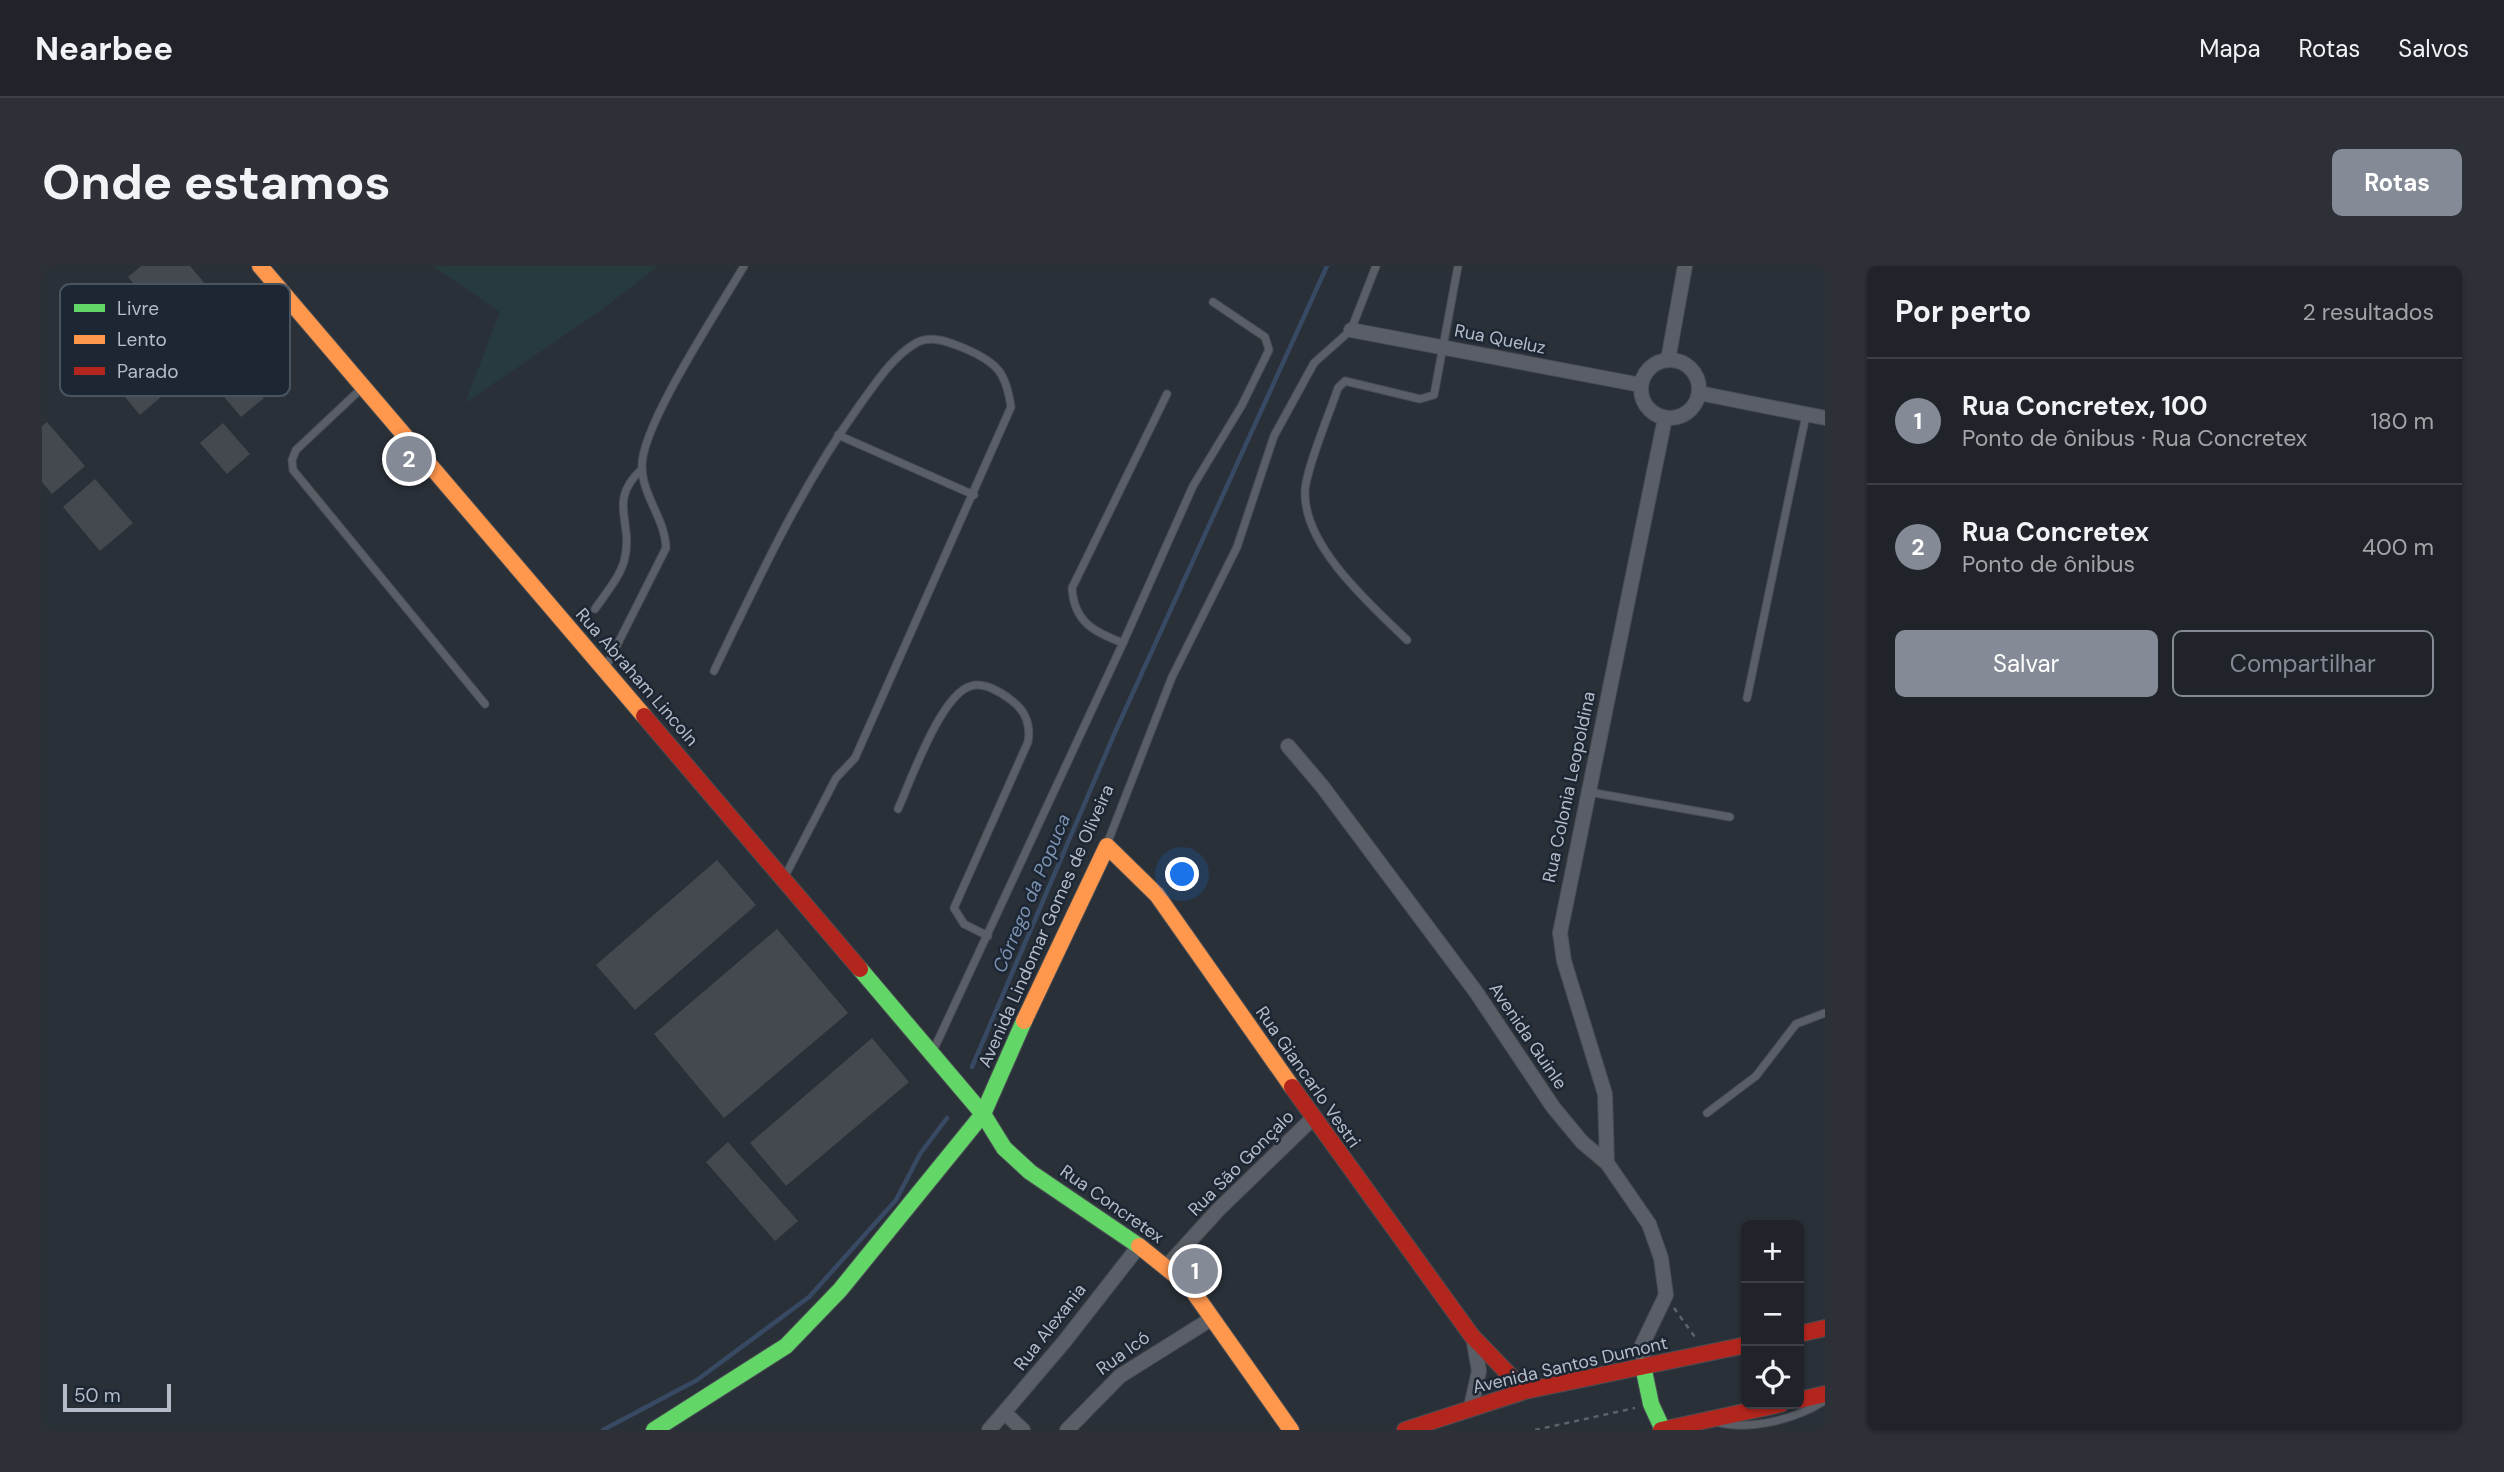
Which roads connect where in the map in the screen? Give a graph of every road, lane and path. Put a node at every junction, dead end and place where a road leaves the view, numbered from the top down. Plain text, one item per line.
1 (260, 266) edge
2 (744, 266) edge
3 (1376, 266) edge
4 (1458, 266) edge
5 (1685, 266) edge
6 (275, 284) edge
7 (290, 301) edge
8 (1213, 302) dead end
9 (1351, 330) junction
10 (1443, 347) junction
11 (1668, 360) junction
12 (1641, 385) junction
13 (363, 387) junction
14 (1699, 393) junction
15 (1167, 394) dead end
16 (1806, 414) junction
17 (1665, 418) junction
18 (1825, 418) edge
19 (838, 435) junction
20 (642, 469) junction
21 (974, 495) junction
22 (595, 609) dead end
23 (1407, 640) dead end
24 (1123, 643) junction
25 (605, 670) junction
26 (714, 671) dead end
27 (1747, 698) dead end
28 (485, 704) dead end
29 (1288, 746) dead end
30 (1588, 792) junction
31 (898, 809) dead end
32 (1730, 817) dead end
33 (1107, 846) junction
34 (784, 877) junction
35 (988, 936) junction
36 (1825, 1013) edge
37 (931, 1055) junction
38 (1707, 1113) dead end
39 (983, 1114) junction
40 (1313, 1118) junction
41 (1607, 1163) junction
42 (1139, 1246) junction
43 (1167, 1266) junction
44 (1666, 1295) junction
45 (1210, 1318) junction
46 (1825, 1328) edge
47 (1804, 1333) edge
48 (1472, 1336) junction
49 (1742, 1346) edge
50 (1706, 1354) junction
51 (1643, 1366) junction
52 (1525, 1391) junction
53 (1825, 1394) edge
54 (1804, 1399) edge
55 (1825, 1400) edge
56 (1651, 1404) junction
57 (1471, 1407) junction
58 (1758, 1409) edge
59 (1006, 1414) junction
60 (1709, 1420) junction
61 (654, 1430) edge
62 (989, 1430) edge
63 (1023, 1430) edge
64 (1068, 1430) edge
65 (1291, 1430) edge
66 (1405, 1430) edge
67 (1535, 1430) edge
68 (1663, 1430) edge

1 - 6 street, Rua Abraham Lincoln
2 - 20 lane
3 - 9 lane, Avenida Lindomar Gomes de Oliveira
4 - 10 lane
5 - 11 street
7 - 13 street, Rua Abraham Lincoln
8 - 24 lane
9 - 10 street, Rua Queluz
9 - 33 lane, Avenida Lindomar Gomes de Oliveira
10 - 12 street, Rua Queluz
10 - 23 lane
11 - 12 street
11 - 14 street
12 - 17 street
13 - 25 street, Rua Abraham Lincoln
13 - 28 lane
14 - 16 street
14 - 17 street
15 - 24 lane
16 - 18 street
16 - 27 lane
17 - 30 street, Rua Colonia Leopoldina
19 - 21 lane
19 - 21 lane
19 - 26 lane
20 - 22 lane
20 - 25 lane
21 - 34 lane
24 - 35 lane
25 - 34 street, Rua Abraham Lincoln
29 - 41 street, Avenida Guinle
30 - 32 lane
30 - 41 street, Rua Colonia Leopoldina
31 - 35 lane
33 - 39 street, Avenida Lindomar Gomes de Oliveira
33 - 40 street, Rua Giancarlo Vestri
34 - 37 street, Rua Abraham Lincoln
35 - 37 lane
36 - 38 lane
37 - 39 street, Rua Abraham Lincoln
39 - 42 street, Rua Concretex
39 - 61 street, Avenida Lindomar Gomes de Oliveira
40 - 43 street, Rua São Gonçalo
40 - 48 street, Rua Giancarlo Vestri
41 - 44 street, Avenida Guinle
42 - 43 street, Rua Concretex
42 - 59 street, Rua Alexania
43 - 45 street, Rua Concretex
44 - 50 path
44 - 51 street
45 - 64 street, Rua Icó
45 - 65 street, Rua Concretex
46 - 47 street
48 - 52 street, Rua Giancarlo Vestri
48 - 57 street, Rua Giancarlo Vestri
49 - 50 street, Avenida Santos Dumont
50 - 51 street, Avenida Santos Dumont
51 - 52 street, Avenida Santos Dumont
51 - 56 street
52 - 57 street, Avenida Santos Dumont
53 - 54 street
55 - 60 lane
56 - 67 path
56 - 68 street
57 - 66 street, Avenida Santos Dumont
58 - 60 street
59 - 62 street, Rua Alexania
59 - 63 street
60 - 68 street

